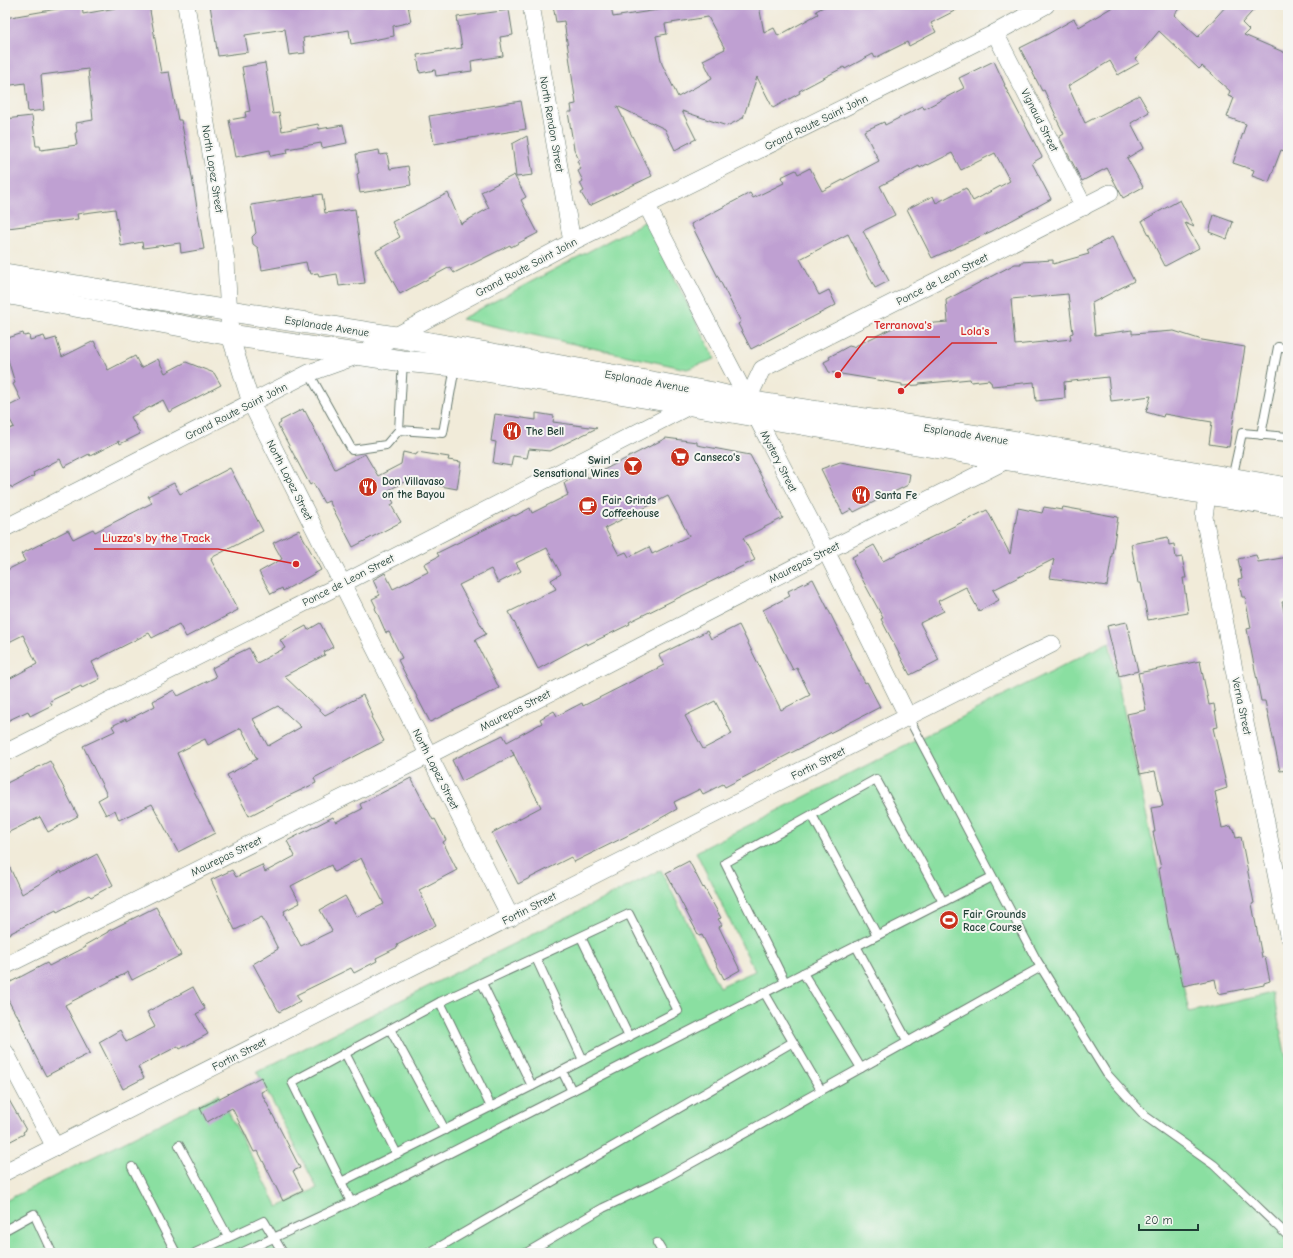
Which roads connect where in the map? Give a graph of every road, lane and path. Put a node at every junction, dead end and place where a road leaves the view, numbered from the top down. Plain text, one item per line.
1 (186, 5) edge
2 (531, 5) edge
3 (1046, 5) edge
4 (995, 33) junction
5 (1110, 193) dead end
6 (647, 206) junction
7 (1084, 207) junction
8 (572, 242) junction
9 (5, 274) edge
10 (5, 293) edge
11 (230, 311) junction
12 (230, 335) junction
13 (397, 337) junction
14 (1288, 349) edge
15 (362, 354) junction
16 (403, 361) junction
17 (455, 366) junction
18 (309, 373) junction
19 (251, 403) junction
20 (691, 405) junction
21 (752, 409) junction
22 (399, 430) junction
23 (1262, 435) junction
24 (1288, 437) edge
25 (1009, 451) junction
26 (1232, 480) junction
27 (1208, 485) junction
28 (1288, 488) edge
29 (1288, 507) edge
30 (5, 528) edge
31 (826, 551) junction
32 (342, 584) junction
33 (1052, 644) dead end
34 (908, 717) junction
35 (5, 753) edge
36 (429, 755) junction
37 (812, 815) junction
38 (992, 876) junction
39 (943, 902) junction
40 (511, 918) junction
41 (877, 935) junction
42 (1288, 935) edge
43 (581, 937) junction
44 (856, 946) junction
45 (536, 958) junction
46 (5, 966) edge
47 (1041, 967) junction
48 (803, 973) junction
49 (785, 982) junction
50 (482, 983) junction
51 (764, 992) junction
52 (440, 1002) junction
53 (390, 1029) junction
54 (629, 1036) junction
55 (793, 1042) junction
56 (908, 1042) junction
57 (5, 1052) edge
58 (345, 1053) junction
59 (583, 1060) junction
60 (861, 1068) junction
61 (562, 1071) junction
62 (532, 1086) junction
63 (821, 1090) junction
64 (572, 1091) junction
65 (491, 1107) junction
66 (445, 1130) junction
67 (180, 1145) dead end
68 (55, 1147) junction
69 (397, 1154) junction
70 (132, 1167) dead end
71 (5, 1172) edge
72 (342, 1182) junction
73 (351, 1202) junction
74 (5, 1230) edge
75 (1288, 1236) edge
76 (228, 1237) junction
77 (274, 1237) junction
78 (657, 1243) dead end
79 (52, 1253) edge
80 (176, 1253) edge
81 (195, 1253) edge
82 (241, 1253) edge
83 (284, 1253) edge
84 (429, 1253) edge
85 (526, 1253) edge
86 (663, 1253) edge

1 - 11 street, North Lopez Street
2 - 8 street, North Rendon Street
3 - 4 street, Grand Route Saint John
4 - 6 street, Grand Route Saint John
4 - 7 street, Vignaud Street
5 - 7 street, Ponce de Leon Street
6 - 8 street, Grand Route Saint John
6 - 21 street, Mystery Street
7 - 21 street, Ponce de Leon Street
8 - 13 street, Grand Route Saint John
9 - 11 street, Esplanade Avenue
10 - 12 street, Esplanade Avenue
11 - 12 street, North Lopez Street
11 - 13 street, Esplanade Avenue
12 - 15 street, Esplanade Avenue
12 - 19 street, North Lopez Street
13 - 15 street, Grand Route Saint John
13 - 21 street, Esplanade Avenue
14 - 23 lane
15 - 16 street, Esplanade Avenue
15 - 18 street, Grand Route Saint John
16 - 17 street, Esplanade Avenue
16 - 22 lane
17 - 20 street, Esplanade Avenue
17 - 22 lane
18 - 19 street, Grand Route Saint John
18 - 22 lane
19 - 30 street, Grand Route Saint John
19 - 32 street, North Lopez Street
20 - 21 street, Esplanade Avenue
20 - 32 street, Ponce de Leon Street
21 - 25 street, Esplanade Avenue
21 - 31 street, Mystery Street
23 - 24 lane
23 - 26 lane
25 - 27 street, Esplanade Avenue
25 - 31 street, Maurepas Street
26 - 27 street, Esplanade Avenue
26 - 28 street, Esplanade Avenue
27 - 29 street, Esplanade Avenue
27 - 42 street, Verna Street
31 - 34 street, Mystery Street
31 - 36 street, Maurepas Street
32 - 35 street, Ponce de Leon Street
32 - 36 street, North Lopez Street
33 - 34 street, Fortin Street
34 - 38 lane
34 - 40 street, Fortin Street
36 - 40 street, North Lopez Street
36 - 46 street, Maurepas Street
37 - 39 lane
37 - 41 lane
37 - 49 lane
38 - 39 lane
38 - 47 lane
39 - 41 lane
40 - 68 street, Fortin Street
41 - 44 lane
43 - 45 lane
43 - 54 lane
43 - 54 lane
44 - 48 lane
44 - 56 lane
45 - 50 lane
45 - 59 lane
47 - 56 lane
47 - 75 lane
48 - 49 lane
48 - 60 lane
49 - 51 lane
50 - 52 lane
50 - 62 lane
51 - 55 lane
51 - 64 lane
52 - 53 lane
52 - 65 lane
53 - 58 lane
53 - 66 lane
54 - 59 lane
55 - 63 lane
55 - 84 lane
56 - 60 lane
57 - 68 street
58 - 69 lane
58 - 72 lane
59 - 61 lane
60 - 63 lane
61 - 62 lane
61 - 64 lane
62 - 65 lane
63 - 85 lane
64 - 73 lane
65 - 66 lane
66 - 69 lane
67 - 76 lane
68 - 71 street, Fortin Street
69 - 72 lane
70 - 80 lane
72 - 73 lane
73 - 77 lane
74 - 79 lane
76 - 77 lane
76 - 81 lane
77 - 82 lane
77 - 83 lane
78 - 86 lane

